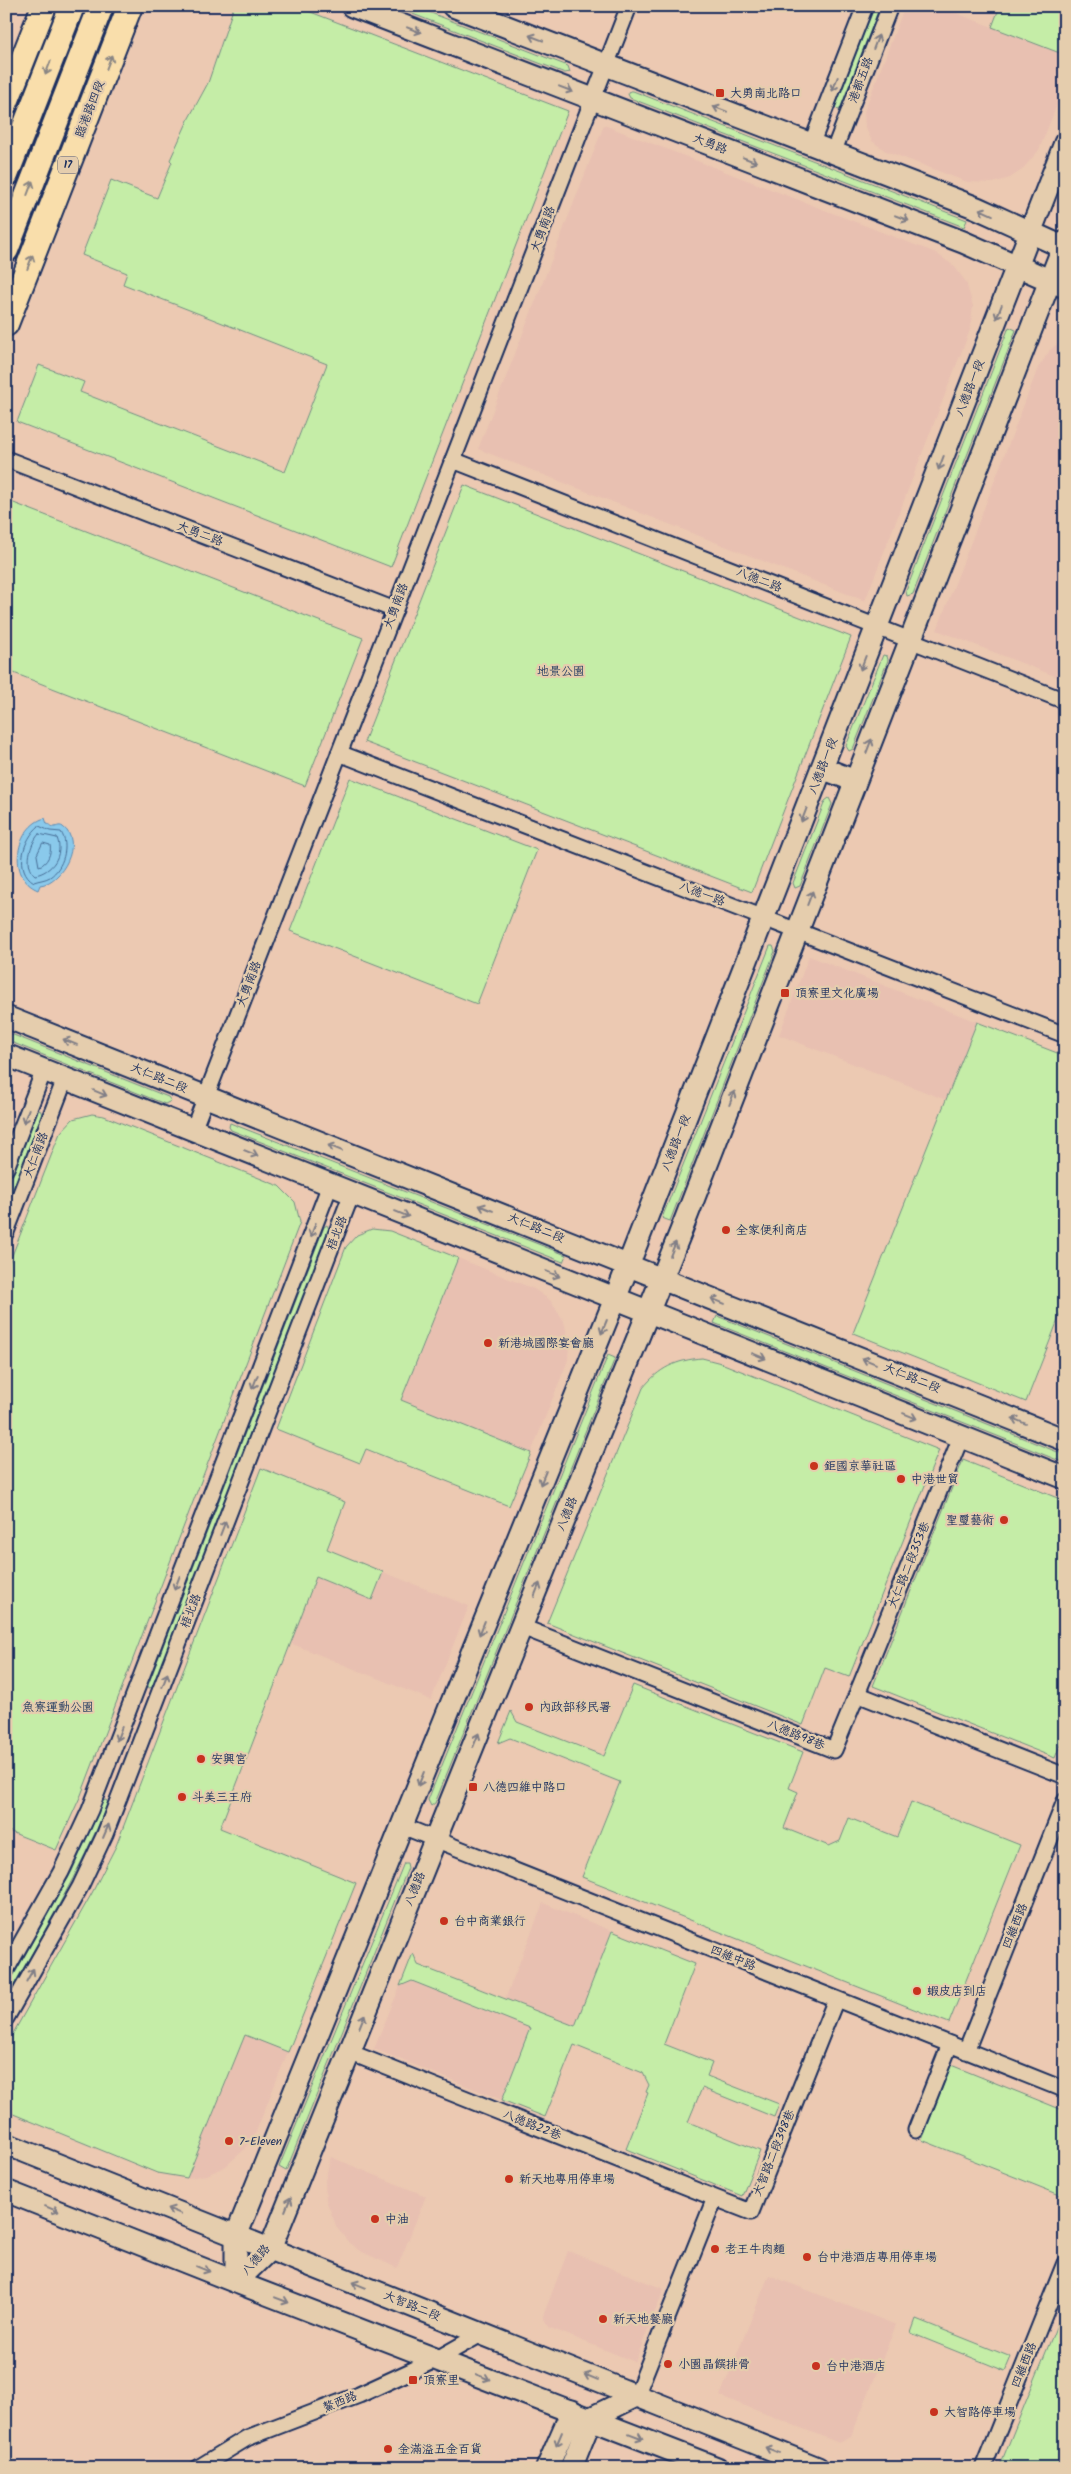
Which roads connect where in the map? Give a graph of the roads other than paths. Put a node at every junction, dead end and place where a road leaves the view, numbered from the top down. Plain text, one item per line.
1 (44, 6) edge
2 (72, 6) edge
3 (102, 6) edge
4 (130, 6) edge
5 (352, 6) edge
6 (453, 6) edge
7 (629, 6) edge
8 (865, 6) edge
9 (890, 6) edge
10 (600, 82) junction
11 (6, 102) edge
12 (1065, 143) edge
13 (811, 144) junction
14 (833, 153) junction
15 (6, 176) edge
16 (1023, 249) junction
17 (6, 250) edge
18 (1061, 261) edge
19 (6, 324) edge
20 (6, 459) edge
21 (453, 460) junction
22 (394, 610) junction
23 (877, 626) junction
24 (910, 640) junction
25 (1065, 701) edge
26 (339, 753) junction
27 (822, 768) junction
28 (855, 781) junction
29 (764, 918) junction
30 (797, 931) junction
31 (6, 1016) edge
32 (1065, 1035) edge
33 (6, 1056) edge
34 (44, 1070) junction
35 (65, 1079) junction
36 (206, 1096) junction
37 (192, 1130) junction
38 (6, 1168) edge
39 (330, 1185) junction
40 (352, 1193) junction
41 (6, 1232) edge
42 (622, 1282) junction
43 (655, 1295) junction
44 (961, 1437) junction
45 (1065, 1440) edge
46 (1065, 1478) edge
47 (522, 1627) junction
48 (857, 1694) junction
49 (1065, 1776) edge
50 (1065, 1801) edge
51 (402, 1826) junction
52 (435, 1840) junction
53 (6, 1970) edge
54 (836, 1999) junction
55 (6, 2018) edge
56 (950, 2044) junction
57 (966, 2051) junction
58 (349, 2052) junction
59 (1065, 2090) edge
60 (916, 2130) dead end
61 (6, 2144) edge
62 (6, 2191) edge
63 (715, 2198) junction
64 (236, 2236) junction
65 (270, 2249) junction
66 (1065, 2263) edge
67 (236, 2282) junction
68 (481, 2334) junction
69 (437, 2359) junction
70 (636, 2396) junction
71 (581, 2414) junction
72 (198, 2468) edge
73 (547, 2468) edge
74 (571, 2468) edge
75 (717, 2468) edge
76 (818, 2468) edge
77 (983, 2468) edge

1 - 11 main road
2 -> 15 main road
17 -> 3 main road, 17
19 -> 4 main road, 臨港路四段 / 17
5 -> 10 street, 大勇路
10 -> 6 street, 大勇路
7 - 10 street, 大勇南路
8 -> 13 street, 港都五路
14 -> 9 street, 港都五路
13 -> 10 street, 大勇路
10 -> 16 street, 大勇路
10 - 21 street, 大勇南路
12 - 16 street, 八德路一段
13 - 14 street, 大勇路
16 -> 14 street, 大勇路
16 - 18 street, 大勇路
16 - 18 street, 大勇路
16 -> 23 street, 八德路一段
18 - 24 street
20 - 22 street, 大勇二路
21 - 22 street, 大勇南路
21 - 23 street, 八德二路
22 - 26 street, 大勇南路
23 - 24 street, 八德二路
23 -> 27 street, 八德路一段
24 - 25 street, 八德二路
28 -> 24 street
26 - 29 street, 八德一路
26 - 36 street, 大勇南路
27 - 28 street
27 -> 29 street, 八德路一段
30 -> 28 street
29 - 30 street, 八德一路
29 - 42 street, 八德路一段
30 - 32 street, 八德一路
43 -> 30 street
36 -> 31 street, 大仁路二段
33 - 34 street, 大仁路二段
34 - 35 street, 大仁路二段
34 -> 38 street, 大仁南路
35 -> 37 street, 大仁路二段
35 - 41 street, 大仁南路
36 - 37 street, 大勇南路
42 -> 36 street, 大仁路二段
37 -> 39 street, 大仁路二段
39 - 40 street, 大仁路二段
39 -> 53 street, 梧北路
40 -> 42 street, 大仁路二段
55 -> 40 street, 梧北路
42 - 43 street, 大仁路二段
42 - 43 street, 大仁路二段
42 -> 51 street, 八德路
43 -> 44 street, 大仁路二段
45 -> 43 street, 大仁路二段
47 -> 43 street, 八德路
44 - 46 street, 大仁路二段
44 - 48 street, 大仁路二段353巷
47 - 48 street, 八德路98巷
52 -> 47 street, 八德路
48 - 49 street
50 - 57 street, 四維西路
51 - 52 street, 四維中路
51 - 64 street, 八德路
52 - 54 street, 四維中路
58 -> 52 street, 八德路
54 - 56 street, 四維中路
54 - 63 street, 大智路二段398巷
56 - 57 street, 四維中路
56 - 60 street
57 - 59 street, 四維中路
58 - 63 street, 八德路22巷
65 -> 58 street, 八德路
64 -> 61 street, 大智路二段
62 -> 67 street
63 - 70 street
64 - 65 street, 大智路二段
64 - 67 street, 八德路
65 - 67 street, 八德路
68 -> 65 street, 大智路二段
66 - 77 street, 四維西路
67 -> 69 street
68 - 69 street, 鰲西路
70 -> 68 street, 大智路二段
69 -> 71 street
69 - 72 street, 鰲西路
70 - 71 street
76 -> 70 street, 大智路二段
71 -> 73 street
71 - 74 street
71 -> 75 street

